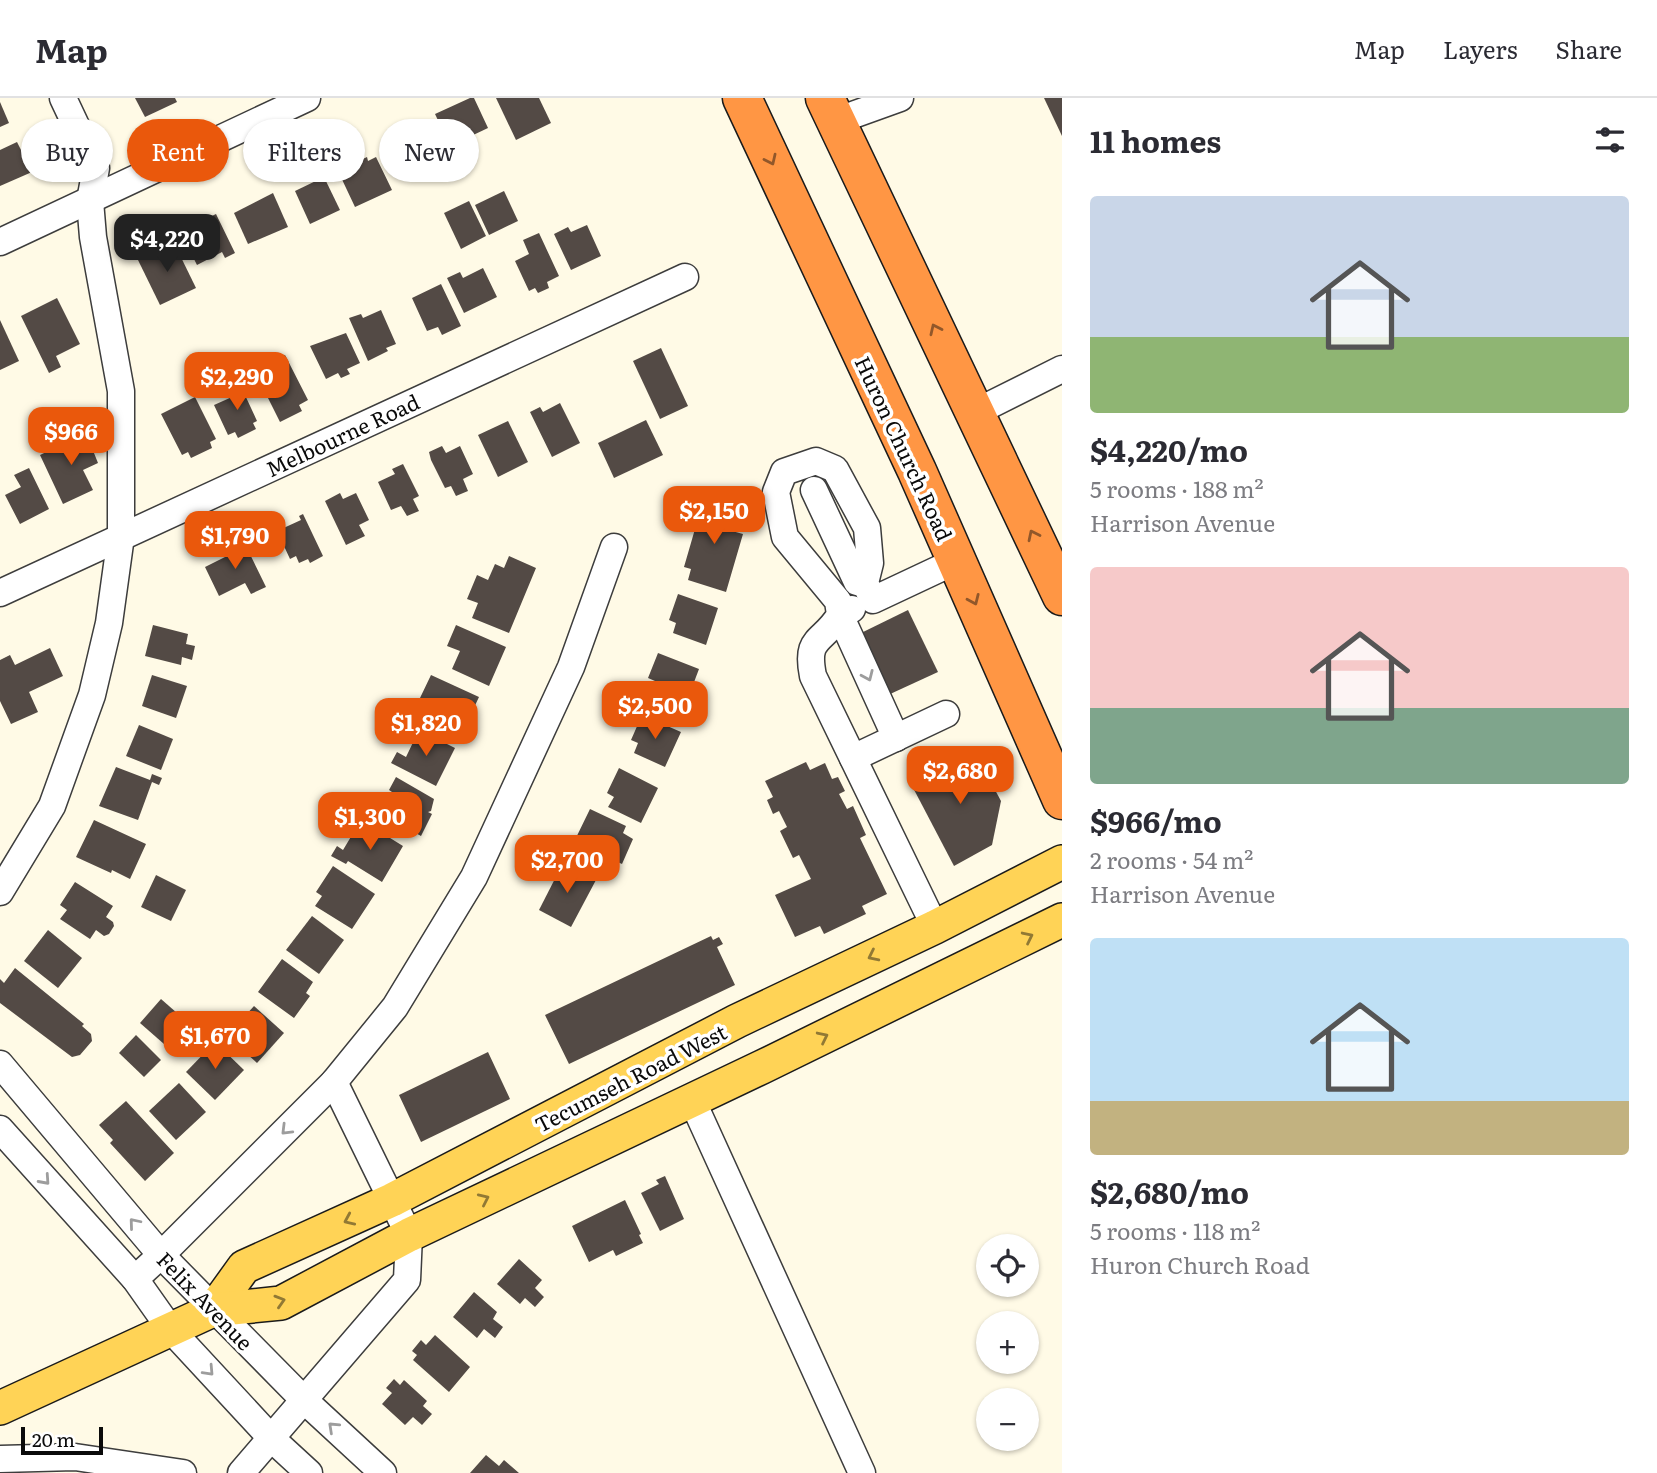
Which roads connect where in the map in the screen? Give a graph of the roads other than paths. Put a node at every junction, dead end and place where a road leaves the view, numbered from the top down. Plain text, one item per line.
1 (63, 98) edge
2 (307, 98) edge
3 (742, 98) edge
4 (900, 98) edge
5 (830, 110) edge
6 (90, 201) junction
7 (0, 242) edge
8 (685, 277) dead end
9 (1062, 369) edge
10 (974, 413) junction
11 (814, 490) dead end
12 (121, 536) junction
13 (614, 547) dead end
14 (956, 561) junction
15 (869, 591) junction
16 (0, 593) edge
17 (1062, 596) edge
18 (840, 615) junction
19 (946, 715) dead end
20 (896, 738) junction
21 (853, 758) junction
22 (1062, 800) edge
23 (1062, 862) edge
24 (0, 892) edge
25 (1062, 920) edge
26 (934, 927) junction
27 (0, 1064) edge
28 (334, 1082) junction
29 (692, 1100) junction
30 (42, 1114) junction
31 (4, 1133) edge
32 (392, 1200) junction
33 (409, 1235) junction
34 (161, 1255) junction
35 (135, 1279) junction
36 (213, 1310) junction
37 (171, 1330) junction
38 (304, 1400) junction
39 (0, 1408) edge
40 (272, 1439) junction
41 (0, 1460) edge
42 (183, 1473) edge
43 (241, 1473) edge
44 (309, 1473) edge
45 (383, 1473) edge
46 (862, 1473) edge

1 - 6 street
2 - 6 street
3 -> 14 highway, Huron Church Road
4 - 5 street
10 -> 5 highway
6 - 7 street
6 - 12 street
8 - 12 street, Melbourne Road
9 - 10 street
17 -> 10 highway
11 - 15 street
12 - 16 street, Melbourne Road
12 - 24 street
13 - 28 street
14 - 15 street
14 -> 22 highway, Huron Church Road
15 - 18 street
15 - 18 street
18 -> 20 street
18 - 21 street
19 - 20 street
20 - 21 street
21 - 26 street
23 - 26 main road, Tecumseh Road West
29 -> 25 main road, Tecumseh Road West
26 -> 32 main road, Tecumseh Road West
27 - 30 street, Felix Avenue
28 - 32 street
28 -> 34 street
33 -> 29 main road, Tecumseh Road West
29 - 46 street
30 - 31 street, Felix Avenue
34 -> 30 street, Felix Avenue
31 -> 35 street, Felix Avenue
32 - 33 street
32 -> 36 main road, Tecumseh Road West
36 -> 33 main road, Tecumseh Road West
33 - 38 street
34 - 35 street
34 - 36 street, Felix Avenue
35 - 37 street, Felix Avenue
36 - 37 main road, Tecumseh Road West
36 - 38 street, Felix Avenue
37 - 39 main road, Tecumseh Road West
37 -> 40 street, Felix Avenue
38 - 40 street
45 -> 38 street, Felix Avenue
40 - 43 street
40 - 44 street, Felix Avenue
41 - 42 street

